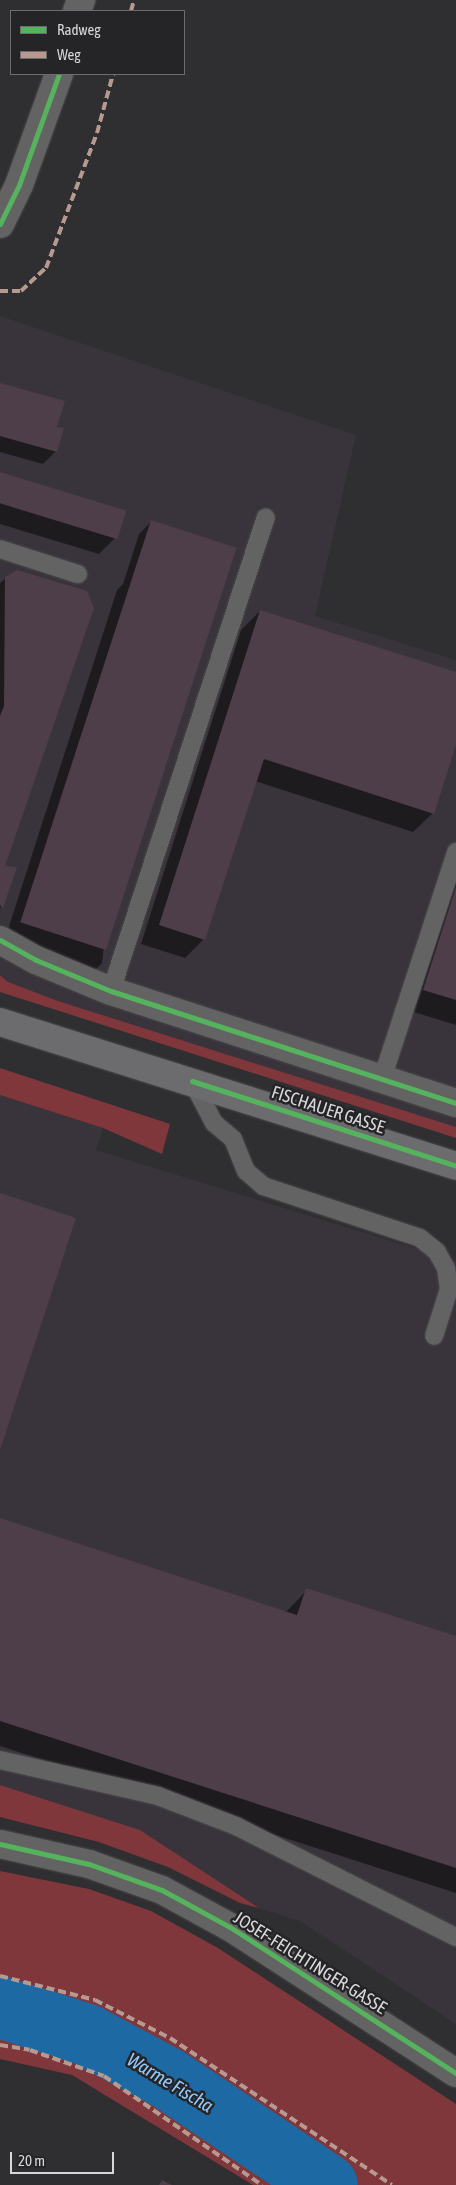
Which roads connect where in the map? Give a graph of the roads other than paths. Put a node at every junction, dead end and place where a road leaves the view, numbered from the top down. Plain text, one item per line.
1 (59, 75) edge
2 (0, 224) edge
3 (266, 518) dead end
4 (0, 549) edge
5 (78, 574) dead end
6 (456, 852) edge
7 (0, 940) edge
8 (112, 991) junction
9 (0, 1022) edge
10 (382, 1079) junction
11 (192, 1081) junction
12 (456, 1103) edge
13 (456, 1166) edge
14 (434, 1336) dead end
15 (0, 1760) edge
16 (0, 1844) edge
17 (456, 1938) edge
18 (451, 2065) edge

1 - 2 street
3 - 8 lane
4 - 5 lane
6 - 10 lane
7 - 8 street
8 - 10 street
9 - 11 main road, FISCHAUER GASSE
10 - 12 street
11 - 13 main road, FISCHAUER GASSE
11 - 14 lane
15 - 17 lane
16 - 18 street, JOSEF-FEICHTINGER-GASSE

